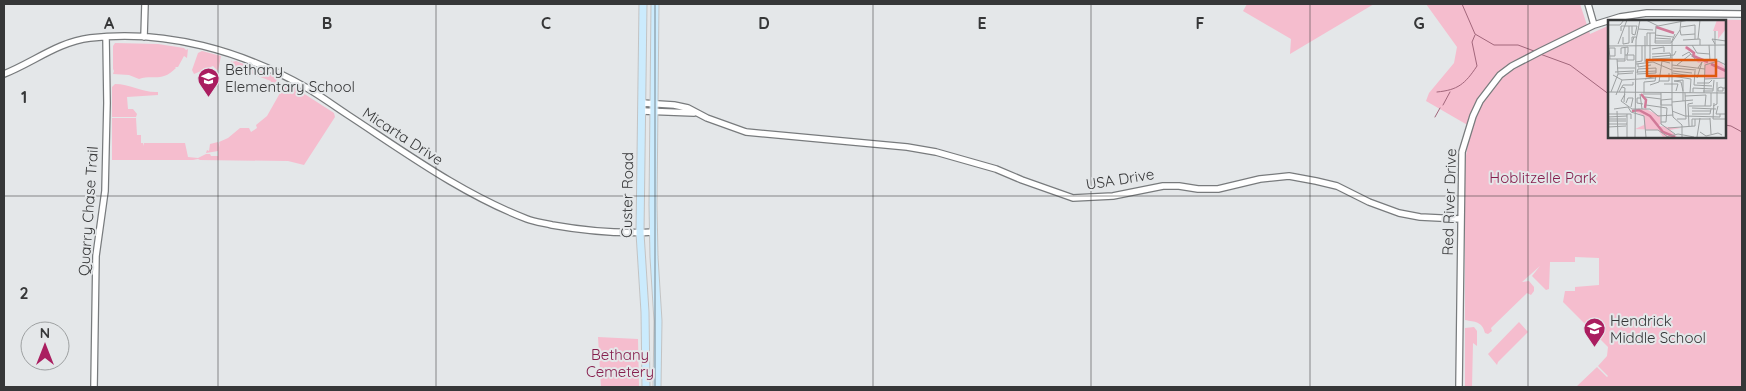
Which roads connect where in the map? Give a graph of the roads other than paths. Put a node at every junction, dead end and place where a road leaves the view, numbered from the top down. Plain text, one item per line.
1 (145, 4) edge
2 (644, 4) edge
3 (655, 4) edge
4 (1588, 4) edge
5 (1742, 14) edge
6 (1608, 20) edge
7 (1608, 20) edge
8 (1594, 25) junction
9 (106, 37) junction
10 (144, 37) junction
11 (4, 74) edge
12 (642, 107) junction
13 (654, 107) junction
14 (1460, 219) junction
15 (640, 232) junction
16 (654, 232) junction
17 (94, 387) edge
18 (646, 387) edge
19 (657, 387) edge
20 (1459, 387) edge

1 - 10 street
2 - 12 main road, Custer Road
3 - 13 main road, Custer Road
4 - 8 street
5 - 7 street, Red River Drive
6 - 8 street, Red River Drive
8 - 14 street, Red River Drive
9 - 10 street, Micarta Drive
9 - 11 street, Micarta Drive
9 - 17 street, Quarry Chase Trail
10 - 15 street, Micarta Drive
12 - 13 street, USA Drive
12 - 15 main road, Custer Road
13 - 14 street, USA Drive
13 - 16 main road, Custer Road
14 - 20 street, Red River Drive
15 - 16 street, Micarta Drive
15 - 18 main road, Custer Road
16 - 19 main road, Custer Road

